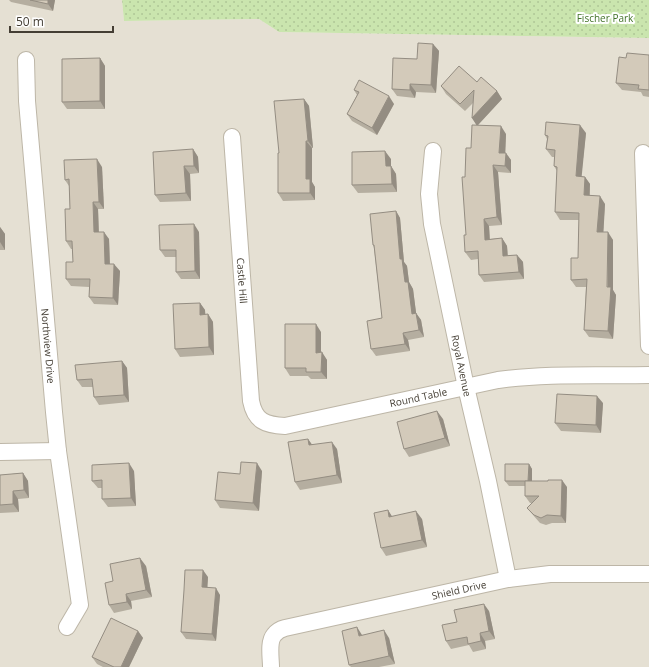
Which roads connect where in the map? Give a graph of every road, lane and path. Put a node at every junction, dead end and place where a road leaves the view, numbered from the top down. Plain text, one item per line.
1 (26, 60) dead end
2 (232, 136) dead end
3 (433, 151) dead end
4 (643, 153) dead end
5 (649, 346) edge
6 (649, 375) edge
7 (466, 387) junction
8 (262, 421) joint
9 (58, 451) junction
10 (0, 452) edge
11 (649, 574) edge
12 (508, 579) junction
13 (67, 627) dead end
14 (271, 667) edge

1 - 9 street, Northview Drive
2 - 8 street, Castle Hill
3 - 7 street, Royal Avenue
4 - 5 street
6 - 7 street, Round Table
7 - 8 street, Round Table
7 - 12 street, Royal Avenue
9 - 10 street
9 - 13 street, Northview Drive
11 - 12 street, Shield Drive
12 - 14 street, Shield Drive

